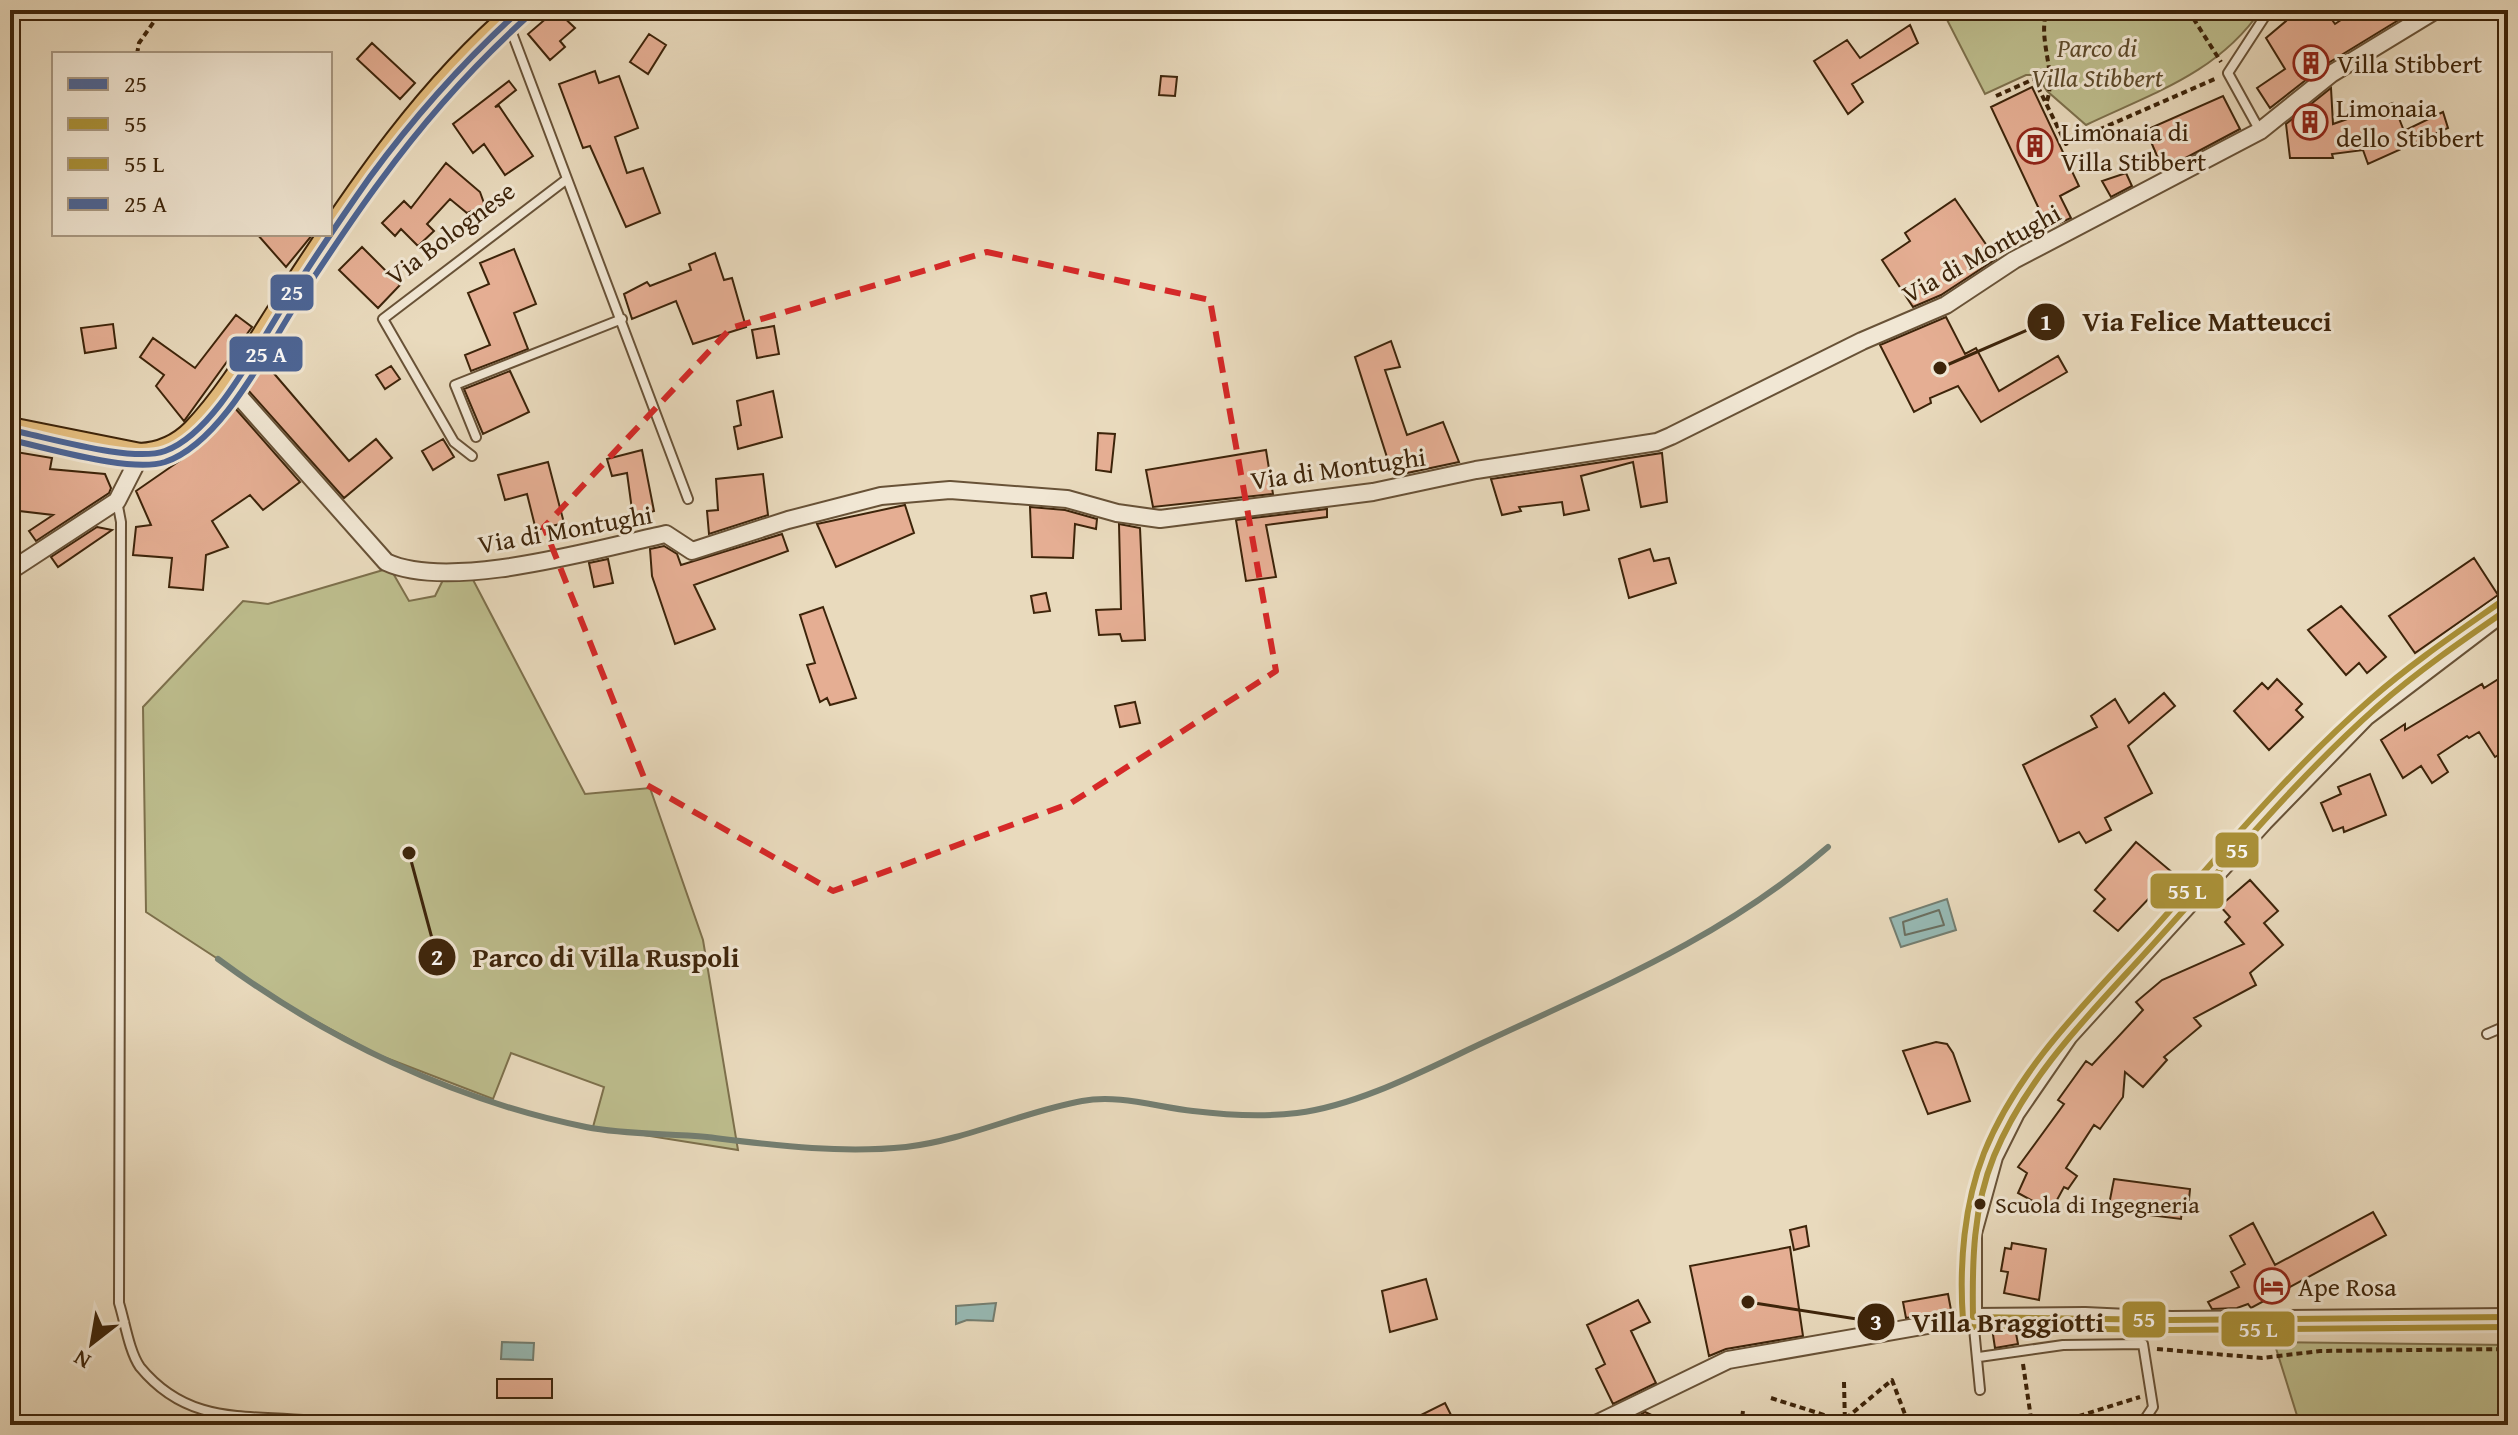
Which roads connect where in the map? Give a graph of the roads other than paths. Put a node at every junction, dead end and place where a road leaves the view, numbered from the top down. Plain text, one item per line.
1 (2269, 10) edge
2 (2436, 10) edge
3 (514, 15) edge
4 (2260, 131) junction
5 (567, 179) junction
6 (332, 232) edge
7 (329, 236) edge
8 (622, 319) junction
9 (230, 386) junction
10 (10, 430) edge
11 (476, 437) dead end
12 (140, 456) junction
13 (472, 456) dead end
14 (688, 499) dead end
15 (117, 501) junction
16 (10, 571) edge
17 (2508, 609) edge
18 (2508, 1025) edge
19 (2487, 1034) dead end
20 (1973, 1317) junction
21 (2508, 1317) edge
22 (1979, 1357) junction
23 (1980, 1390) dead end
24 (340, 1425) edge
25 (1594, 1425) edge
26 (2141, 1425) edge

1 - 4 lane
2 - 4 street, Via di Montughi
3 - 5 lane
3 - 6 main road
4 - 9 street, Via di Montughi
5 - 8 lane
5 - 13 lane, Via Bolognese
7 - 9 main road
8 - 11 lane
8 - 14 lane
9 - 12 main road
10 - 12 main road
12 - 15 street
15 - 16 street
15 - 24 lane
17 - 20 street
18 - 19 lane
20 - 21 street
20 - 22 lane
20 - 25 street
22 - 23 lane
22 - 26 lane

